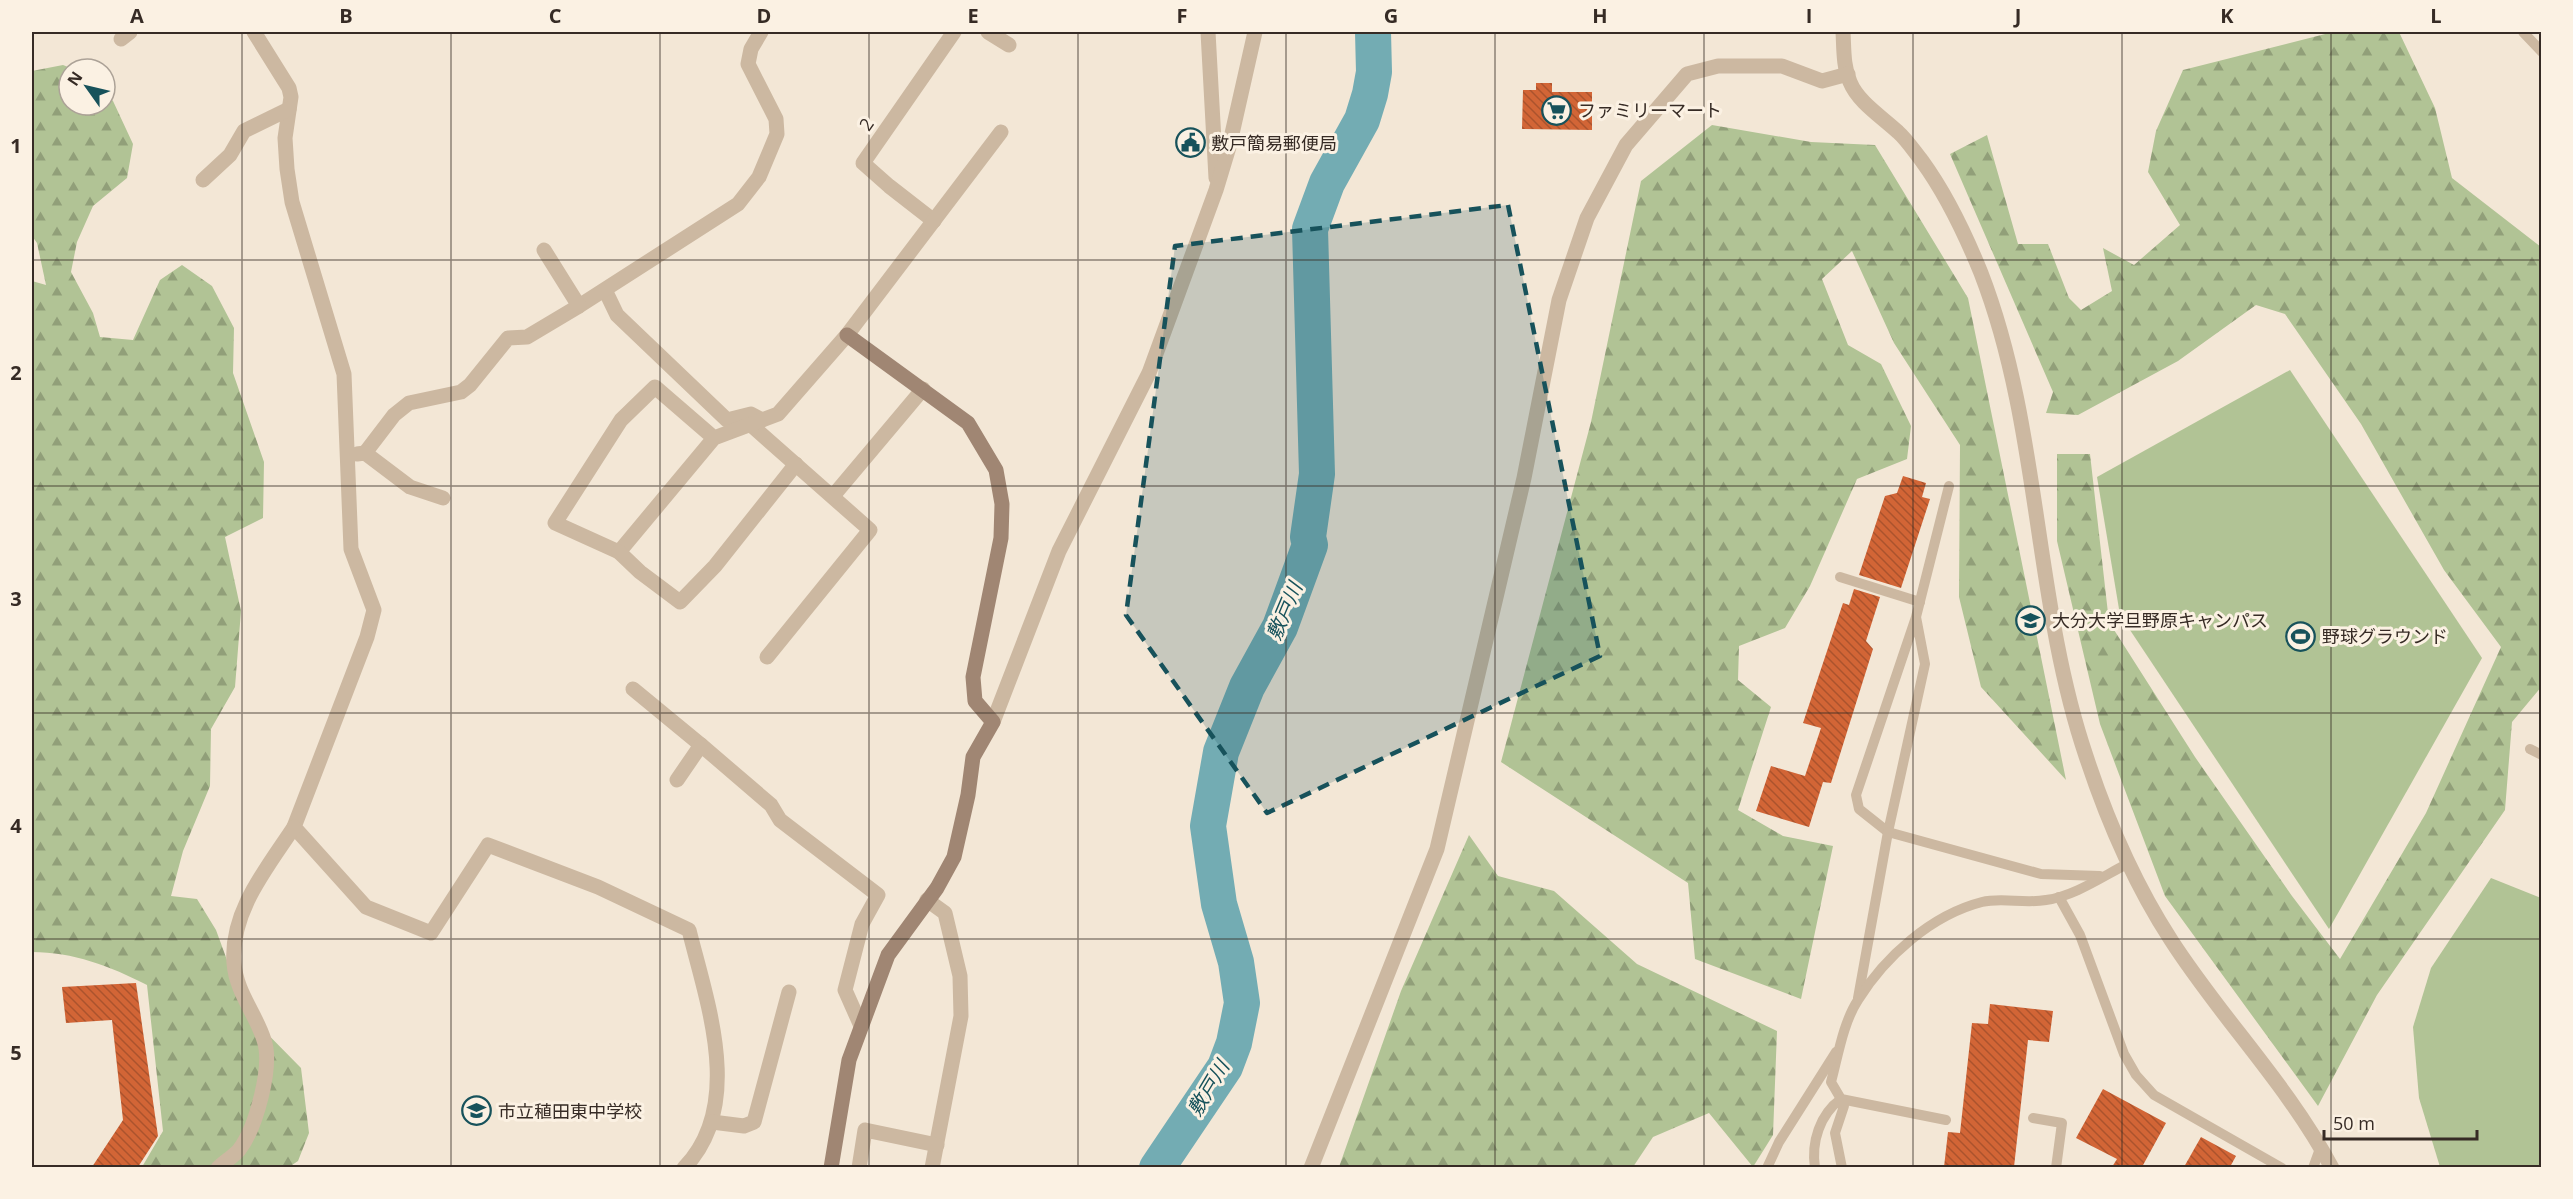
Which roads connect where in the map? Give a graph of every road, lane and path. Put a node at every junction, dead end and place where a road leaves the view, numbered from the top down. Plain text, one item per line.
1 (254, 32) edge
2 (761, 32) edge
3 (954, 32) edge
4 (988, 32) edge
5 (1208, 32) edge
6 (1255, 32) edge
7 (1843, 32) edge
8 (2523, 32) edge
9 (1009, 45) dead end
10 (2541, 52) edge
11 (1848, 74) junction
12 (289, 109) junction
13 (1002, 132) dead end
14 (203, 180) dead end
15 (1216, 190) junction
16 (934, 221) junction
17 (544, 250) dead end
18 (604, 290) junction
19 (579, 306) junction
20 (847, 335) junction
21 (923, 389) junction
22 (756, 423) junction
23 (714, 438) junction
24 (365, 453) junction
25 (348, 454) junction
26 (796, 464) junction
27 (1949, 486) dead end
28 (833, 496) junction
29 (443, 498) dead end
30 (619, 552) junction
31 (1840, 576) dead end
32 (1920, 602) junction
33 (1916, 617) junction
34 (766, 657) dead end
35 (633, 688) dead end
36 (993, 722) junction
37 (701, 745) junction
38 (2530, 749) dead end
39 (2541, 755) edge
40 (677, 780) dead end
41 (294, 827) junction
42 (1888, 832) junction
43 (2129, 863) junction
44 (2104, 876) junction
45 (2059, 897) junction
46 (927, 900) junction
47 (789, 992) dead end
48 (1857, 1001) junction
49 (861, 1026) junction
50 (1840, 1046) junction
51 (1841, 1099) junction
52 (2033, 1118) dead end
53 (1946, 1120) dead end
54 (712, 1122) junction
55 (937, 1145) junction
56 (2320, 1146) junction
57 (218, 1167) edge
58 (684, 1167) edge
59 (831, 1167) edge
60 (859, 1167) edge
61 (932, 1167) edge
62 (1311, 1167) edge
63 (1767, 1167) edge
64 (1815, 1167) edge
65 (1842, 1167) edge
66 (2056, 1167) edge
67 (2282, 1167) edge
68 (2313, 1167) edge
69 (2332, 1167) edge

1 - 12 street
2 - 18 street
3 - 16 street, 2
4 - 9 street
5 - 15 street
6 - 15 street
7 - 11 street
8 - 10 lane
11 - 43 street
11 - 62 street
12 - 14 street
12 - 25 street
13 - 16 street
15 - 36 street
16 - 20 street
17 - 19 street
18 - 19 street
18 - 22 street
19 - 24 street
20 - 21 street
20 - 22 street
21 - 28 street
21 - 36 street
22 - 23 street
22 - 26 street
23 - 30 street
23 - 30 street
24 - 25 street
24 - 29 street
25 - 41 street
26 - 28 street
26 - 30 street
27 - 32 lane
28 - 34 street
31 - 32 lane
32 - 33 lane
33 - 42 lane
33 - 42 lane
35 - 37 street
36 - 46 street
37 - 40 street
37 - 49 street
38 - 39 lane
41 - 54 street
41 - 57 street
42 - 44 lane
42 - 48 lane
43 - 44 lane
43 - 56 street
44 - 45 lane
45 - 48 lane
45 - 67 lane
46 - 49 street
46 - 55 street
47 - 54 street
48 - 50 lane
49 - 59 street
50 - 51 lane
50 - 63 lane
51 - 53 lane
51 - 64 lane
51 - 65 lane
52 - 66 lane
54 - 58 street
55 - 60 street
55 - 61 street
56 - 68 lane
56 - 69 street

